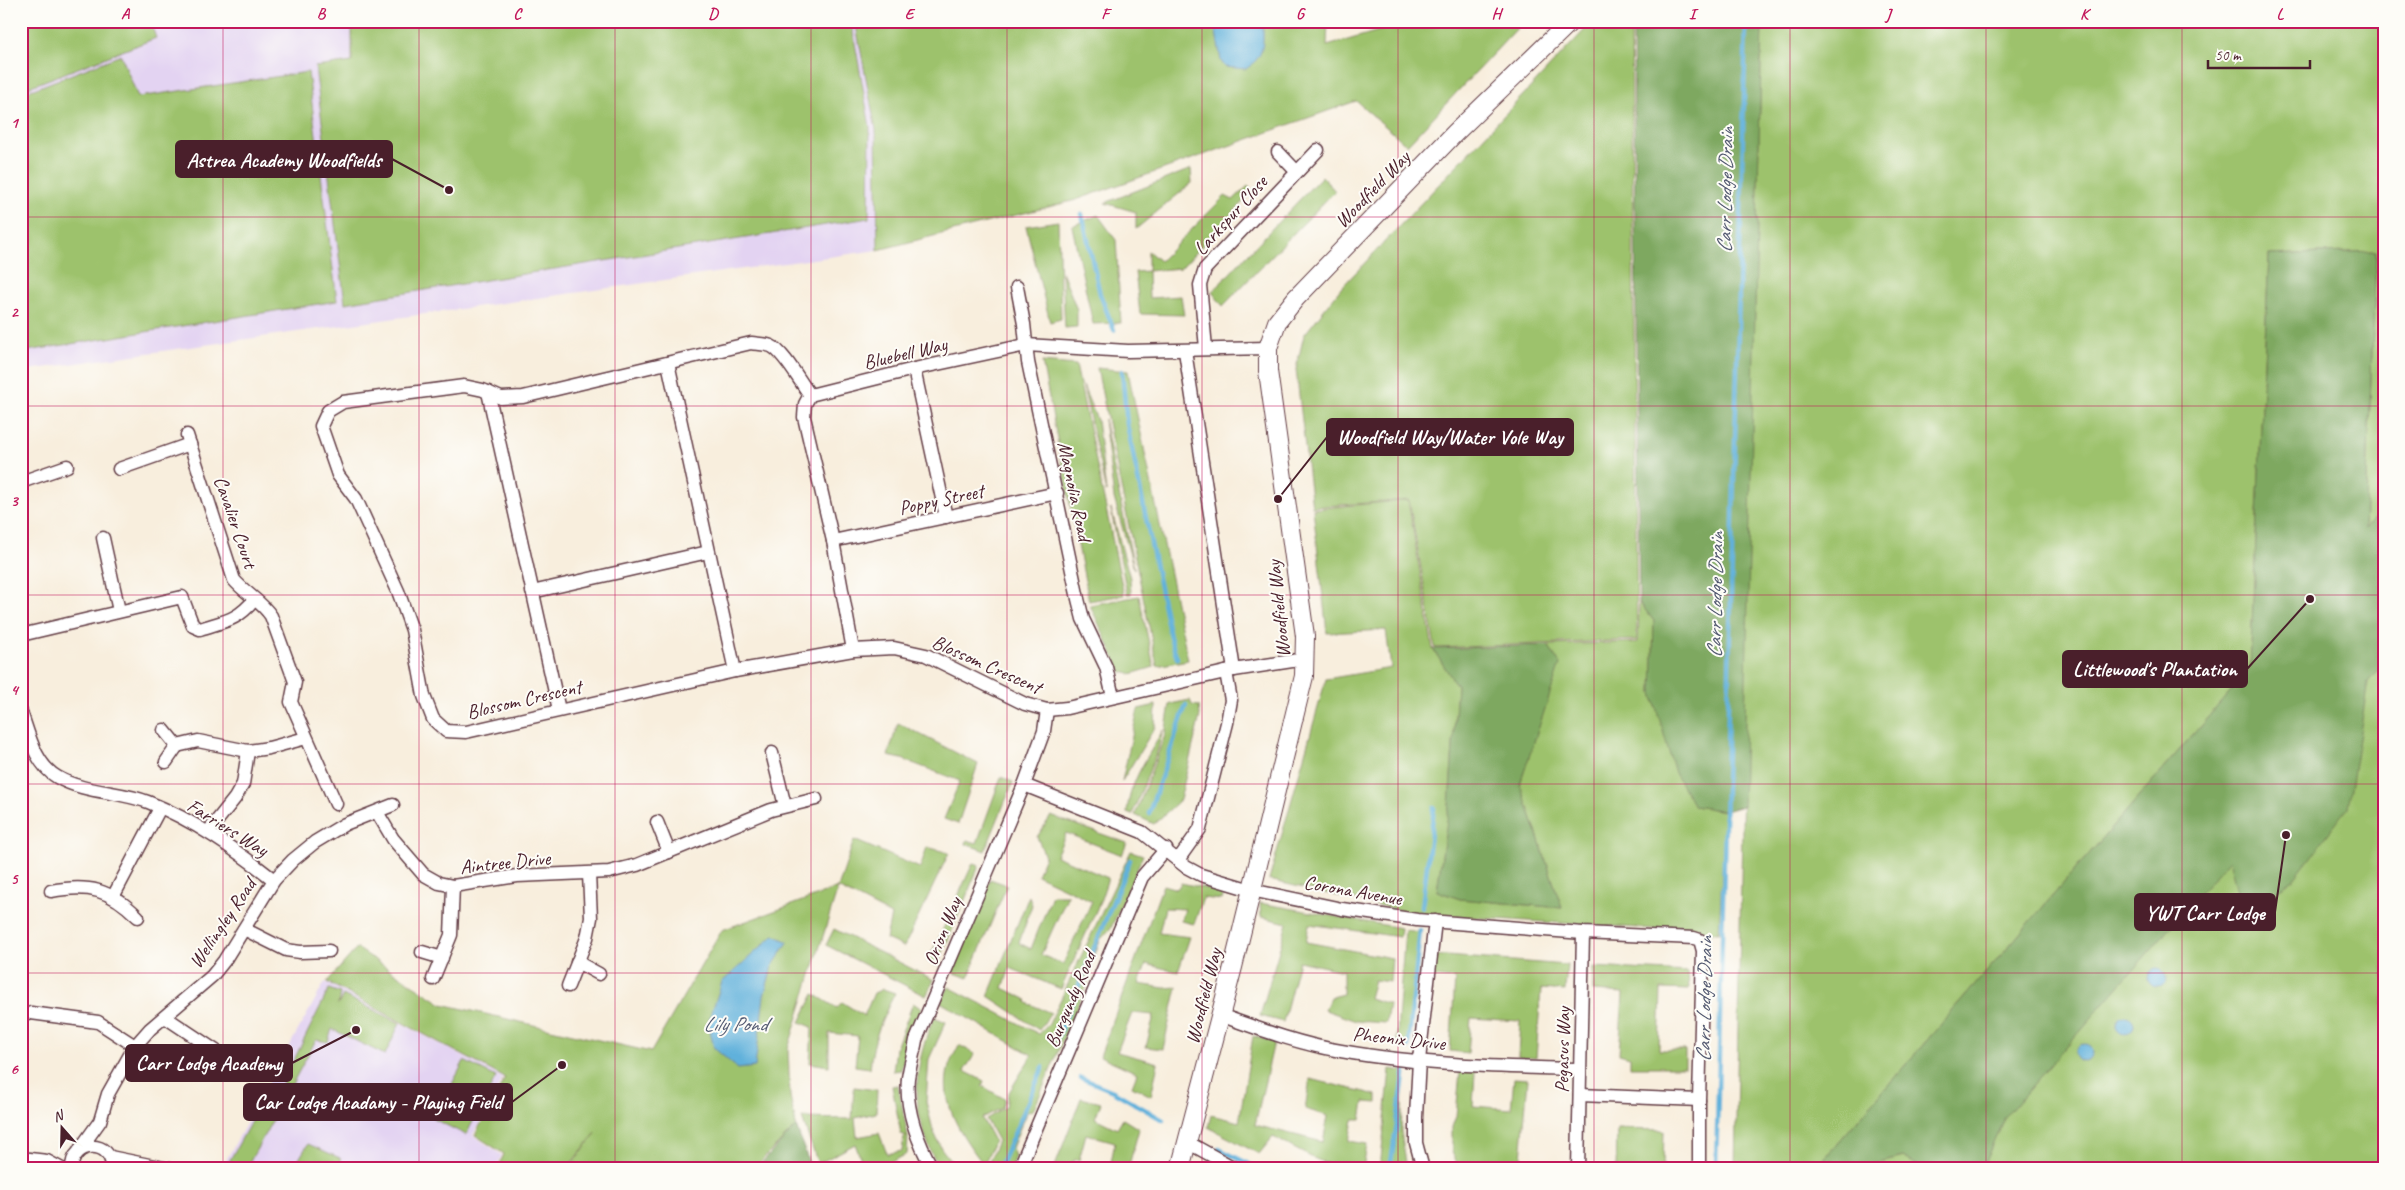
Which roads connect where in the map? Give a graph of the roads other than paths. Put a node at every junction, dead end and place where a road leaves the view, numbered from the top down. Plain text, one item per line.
1 (1554, 21) edge
2 (1571, 21) edge
3 (1456, 133) junction
4 (1318, 150) dead end
5 (1278, 152) dead end
6 (1296, 171) junction
7 (1017, 287) dead end
8 (1026, 346) junction
9 (1206, 348) junction
10 (1268, 348) junction
11 (1184, 351) junction
12 (668, 363) junction
13 (914, 369) junction
14 (488, 392) junction
15 (810, 395) junction
16 (67, 466) dead end
17 (119, 469) dead end
18 (21, 482) edge
19 (1057, 493) junction
20 (946, 517) junction
21 (103, 538) dead end
22 (834, 541) junction
23 (708, 552) junction
24 (532, 592) junction
25 (254, 600) junction
26 (119, 611) junction
27 (21, 635) edge
28 (853, 650) junction
29 (1305, 659) junction
30 (735, 671) junction
31 (1230, 671) junction
32 (1113, 697) junction
33 (559, 710) junction
34 (1047, 710) junction
35 (21, 712) edge
36 (164, 730) dead end
37 (306, 738) junction
38 (177, 746) junction
39 (248, 751) junction
40 (772, 753) dead end
41 (166, 762) dead end
42 (1024, 785) junction
43 (816, 799) dead end
44 (336, 804) dead end
45 (393, 806) dead end
46 (784, 806) junction
47 (160, 808) junction
48 (377, 812) junction
49 (657, 822) dead end
50 (208, 832) junction
51 (1166, 849) junction
52 (669, 852) junction
53 (1178, 860) junction
54 (589, 874) junction
55 (274, 880) junction
56 (453, 886) junction
57 (1251, 890) junction
58 (51, 891) dead end
59 (112, 897) junction
60 (138, 916) dead end
61 (1435, 921) junction
62 (244, 929) junction
63 (1583, 932) junction
64 (329, 952) dead end
65 (422, 952) dead end
66 (442, 958) junction
67 (577, 962) junction
68 (599, 974) dead end
69 (433, 979) dead end
70 (568, 986) dead end
71 (32, 1013) dead end
72 (1220, 1015) junction
73 (165, 1017) junction
74 (135, 1046) junction
75 (1419, 1060) junction
76 (231, 1061) dead end
77 (1580, 1069) junction
78 (1580, 1095) junction
79 (1699, 1100) junction
80 (100, 1120) junction
81 (1187, 1142) junction
82 (79, 1151) junction
83 (21, 1158) edge
84 (110, 1159) edge
85 (48, 1161) junction
86 (136, 1166) edge
87 (62, 1169) edge
88 (72, 1169) edge
89 (169, 1169) edge
90 (933, 1169) edge
91 (1019, 1169) edge
92 (1180, 1169) edge
93 (1236, 1169) edge
94 (1422, 1169) edge
95 (1578, 1169) edge
96 (1700, 1169) edge

1 - 3 street, Woodfield Way
2 - 3 street, Woodfield Way
3 - 10 street, Woodfield Way
4 - 6 street, Larkspur Close
5 - 6 street, Larkspur Close
6 - 9 street, Larkspur Close
7 - 8 street, Magnolia Road
8 - 11 street, Bluebell Way
8 - 13 street, Bluebell Way
8 - 19 street, Magnolia Road
9 - 10 street, Bluebell Way
9 - 11 street, Bluebell Way
10 - 29 street, Woodfield Way
11 - 31 street
12 - 14 street, Blossom Crescent
12 - 15 street, Blossom Crescent
12 - 23 street
13 - 15 street, Bluebell Way
13 - 20 street
14 - 24 street
14 - 33 street, Blossom Crescent
15 - 22 street
16 - 18 street
17 - 25 street, Cavalier Court
19 - 20 street, Poppy Street
19 - 32 street, Magnolia Road
20 - 22 street, Poppy Street
21 - 26 street
22 - 28 street
23 - 24 street
23 - 30 street
24 - 33 street
25 - 26 street
25 - 37 street, Cavalier Court
26 - 27 street
28 - 30 street, Blossom Crescent
28 - 34 street, Blossom Crescent
29 - 31 street, Blossom Crescent
29 - 57 street, Woodfield Way
30 - 33 street, Blossom Crescent
31 - 32 street, Blossom Crescent
31 - 53 street
32 - 34 street, Blossom Crescent
34 - 42 street, Orion Way
35 - 47 street, Farriers Way
36 - 38 street
37 - 39 street
37 - 44 street, Cavalier Court
38 - 39 street
38 - 41 street
39 - 50 street
40 - 46 street
42 - 51 street, Corona Avenue
42 - 90 street, Orion Way
43 - 46 street, Aintree Drive
45 - 48 street, Wellingley Road
46 - 52 street, Aintree Drive
47 - 50 street, Farriers Way
47 - 59 street
48 - 55 street, Wellingley Road
48 - 56 street, Aintree Drive
49 - 52 street
50 - 55 street, Farriers Way
51 - 53 street, Corona Avenue
51 - 91 street, Burgundy Road
52 - 54 street, Aintree Drive
53 - 57 street, Corona Avenue
54 - 56 street, Aintree Drive
54 - 67 street
55 - 62 street, Wellingley Road
56 - 66 street
57 - 61 street, Corona Avenue
57 - 72 street, Woodfield Way
58 - 59 street
59 - 60 street
61 - 63 street, Corona Avenue
61 - 75 street
62 - 64 street
62 - 73 street, Wellingley Road
63 - 77 street, Pegasus Way
63 - 79 street, Corona Avenue
65 - 66 street
66 - 69 street
67 - 68 street
67 - 70 street
71 - 74 street
72 - 75 street, Pheonix Drive
72 - 81 street, Woodfield Way
73 - 74 street, Wellingley Road
73 - 76 street
74 - 80 street, Wellingley Road
75 - 77 street, Pheonix Drive
75 - 94 street
77 - 78 street, Pegasus Way
78 - 79 street
78 - 95 street, Pegasus Way
79 - 96 street
80 - 82 street, Wellingley Road
80 - 84 street, Wellingley Road
81 - 92 street, Woodfield Way
81 - 93 street
82 - 84 street
82 - 85 street
82 - 88 street, Wellingley Road
83 - 85 street
84 - 86 street
85 - 87 street
86 - 89 street

